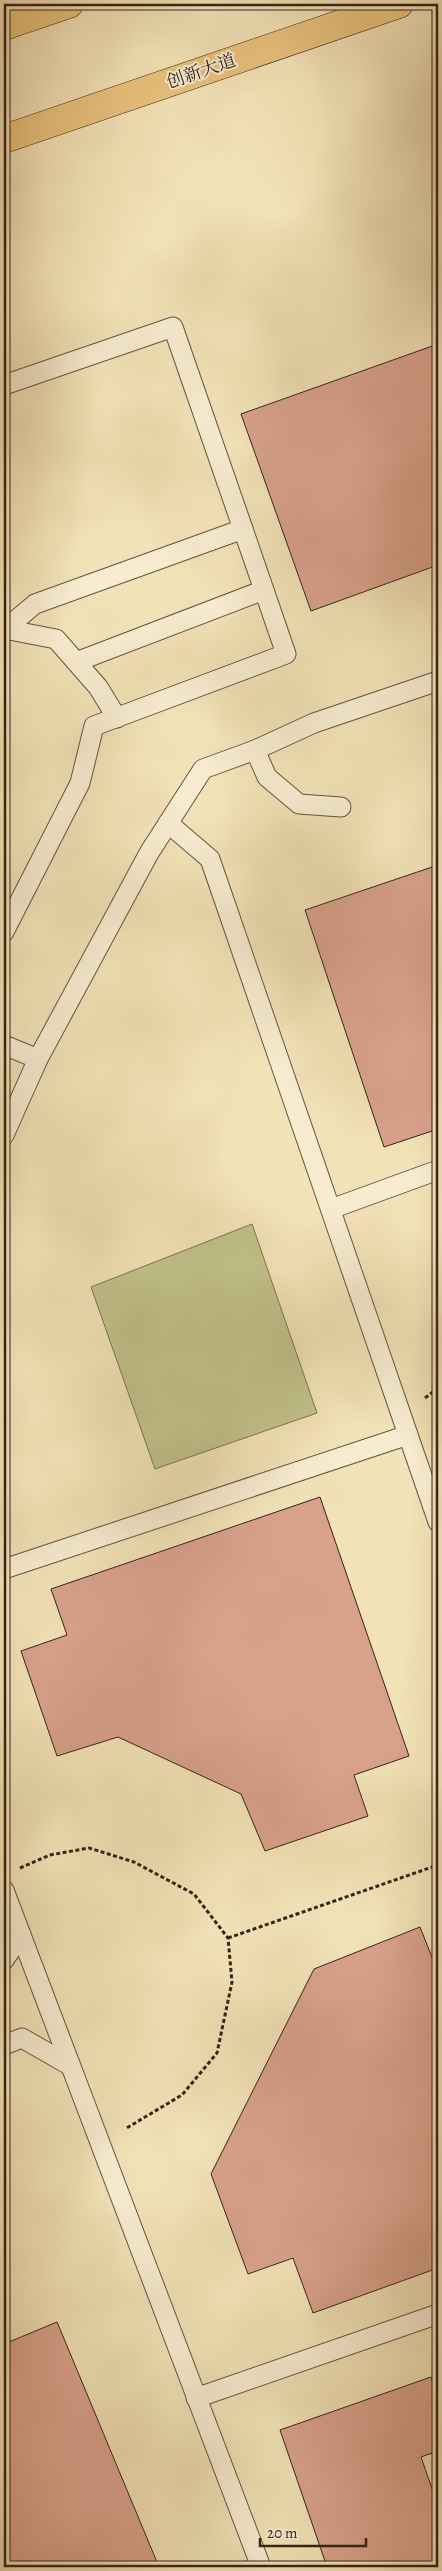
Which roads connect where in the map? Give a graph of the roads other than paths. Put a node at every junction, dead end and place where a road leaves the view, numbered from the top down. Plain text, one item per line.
1 (69, 4) edge
2 (399, 4) edge
3 (4, 26) edge
4 (4, 139) edge
5 (4, 385) edge
6 (242, 529) junction
7 (264, 590) junction
8 (4, 629) edge
9 (76, 662) junction
10 (438, 681) edge
11 (117, 718) junction
12 (255, 750) junction
13 (341, 807) dead end
14 (168, 822) junction
15 (4, 932) edge
16 (4, 1045) edge
17 (38, 1059) junction
18 (4, 1135) edge
19 (438, 1170) edge
20 (331, 1209) junction
21 (408, 1435) junction
22 (438, 1522) edge
23 (4, 1568) edge
24 (4, 1890) edge
25 (21, 1935) junction
26 (4, 1960) edge
27 (4, 2045) edge
28 (68, 2065) junction
29 (438, 2314) edge
30 (196, 2398) junction
31 (260, 2567) edge

1 - 3 main road
2 - 4 main road, 创新大道
5 - 6 lane
6 - 7 lane
6 - 8 lane
7 - 9 lane
7 - 11 lane
8 - 9 lane
9 - 11 lane
10 - 12 lane
11 - 15 lane
12 - 13 lane
12 - 14 lane
14 - 17 lane
14 - 20 lane
16 - 17 lane
17 - 18 lane
19 - 20 lane
20 - 21 lane
21 - 22 lane
21 - 23 lane
24 - 25 lane
25 - 26 lane
25 - 28 lane
27 - 28 lane
28 - 30 lane
29 - 30 lane
30 - 31 lane

